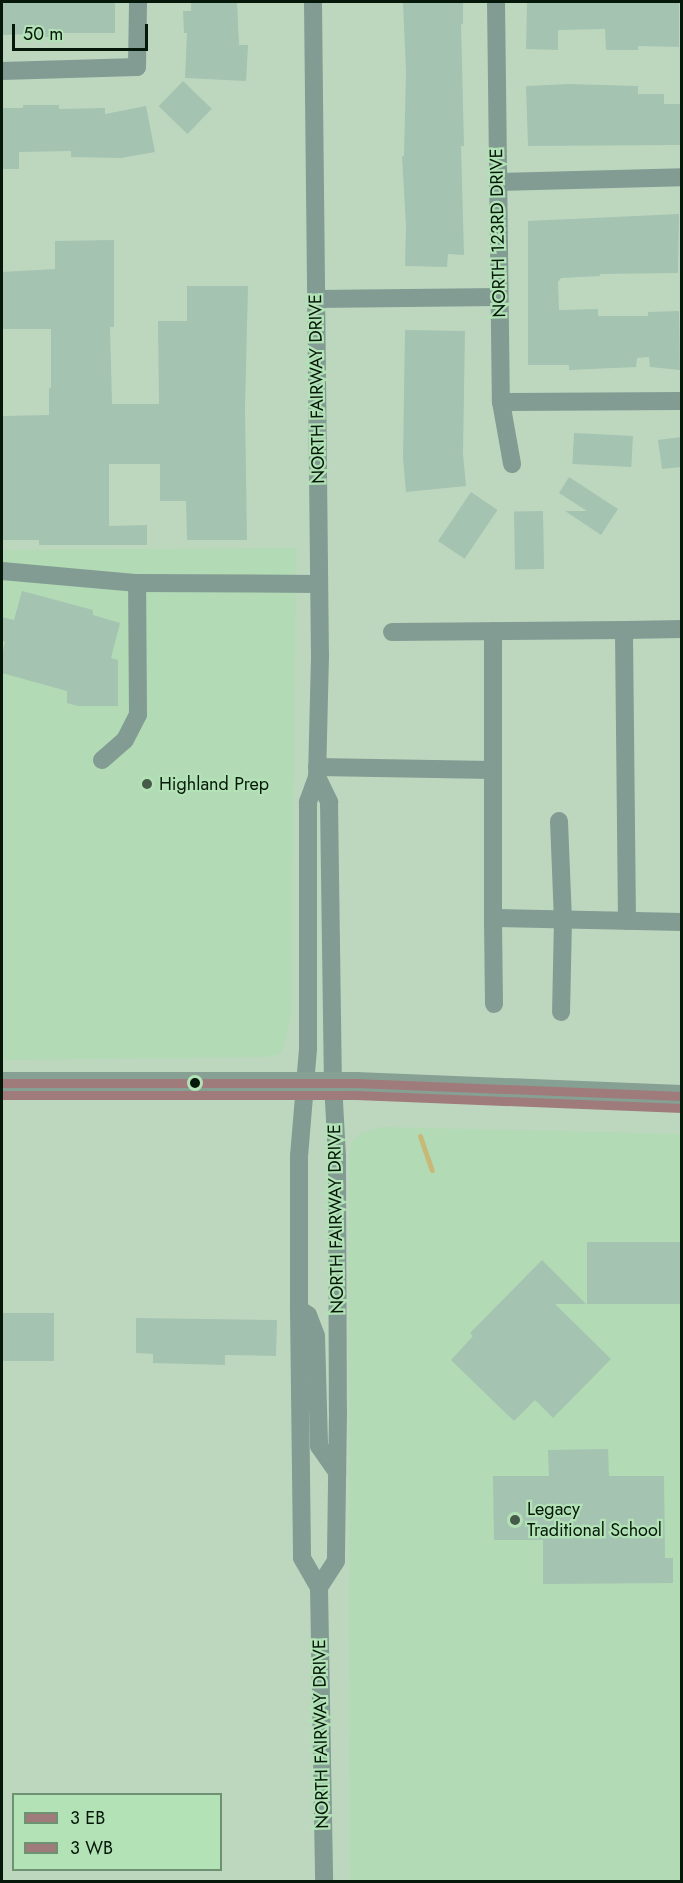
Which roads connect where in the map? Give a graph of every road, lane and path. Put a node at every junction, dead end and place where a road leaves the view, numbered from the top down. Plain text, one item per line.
1 (138, 2) edge
2 (314, 2) edge
3 (496, 2) edge
4 (2, 71) edge
5 (681, 177) edge
6 (497, 182) junction
7 (499, 297) junction
8 (316, 300) junction
9 (681, 401) edge
10 (501, 402) junction
11 (512, 465) dead end
12 (2, 571) edge
13 (137, 584) junction
14 (319, 584) junction
15 (681, 629) edge
16 (624, 630) junction
17 (493, 631) junction
18 (393, 632) dead end
19 (102, 760) dead end
20 (492, 770) junction
21 (317, 772) junction
22 (560, 821) dead end
23 (494, 918) junction
24 (563, 919) junction
25 (627, 921) junction
26 (681, 922) edge
27 (494, 1004) dead end
28 (561, 1012) dead end
29 (305, 1082) junction
30 (2, 1083) edge
31 (333, 1083) junction
32 (681, 1095) edge
33 (299, 1309) junction
34 (337, 1472) junction
35 (319, 1587) junction
36 (324, 1881) edge

1 - 4 street
2 - 8 street, NORTH FAIRWAY DRIVE
3 - 6 street, NORTH 123RD DRIVE
5 - 6 street
6 - 7 street, NORTH 123RD DRIVE
7 - 8 street
7 - 10 street, NORTH 123RD DRIVE
8 - 14 street, NORTH FAIRWAY DRIVE
9 - 10 street
10 - 11 street, NORTH 123RD DRIVE
12 - 13 street
13 - 14 street
13 - 19 street
14 - 21 street, NORTH FAIRWAY DRIVE
15 - 16 street
16 - 17 street
16 - 25 street
17 - 18 street
17 - 20 street
20 - 21 street
20 - 23 street
21 - 29 street, NORTH FAIRWAY DRIVE
21 - 31 street, NORTH FAIRWAY DRIVE
22 - 24 street
23 - 24 street
23 - 27 street
24 - 25 street
24 - 28 street
25 - 26 street
29 - 30 main road
29 - 31 main road
29 - 33 street, NORTH FAIRWAY DRIVE
31 - 32 main road
31 - 34 street, NORTH FAIRWAY DRIVE
33 - 34 street
33 - 35 street, NORTH FAIRWAY DRIVE
34 - 35 street, NORTH FAIRWAY DRIVE
35 - 36 street, NORTH FAIRWAY DRIVE

